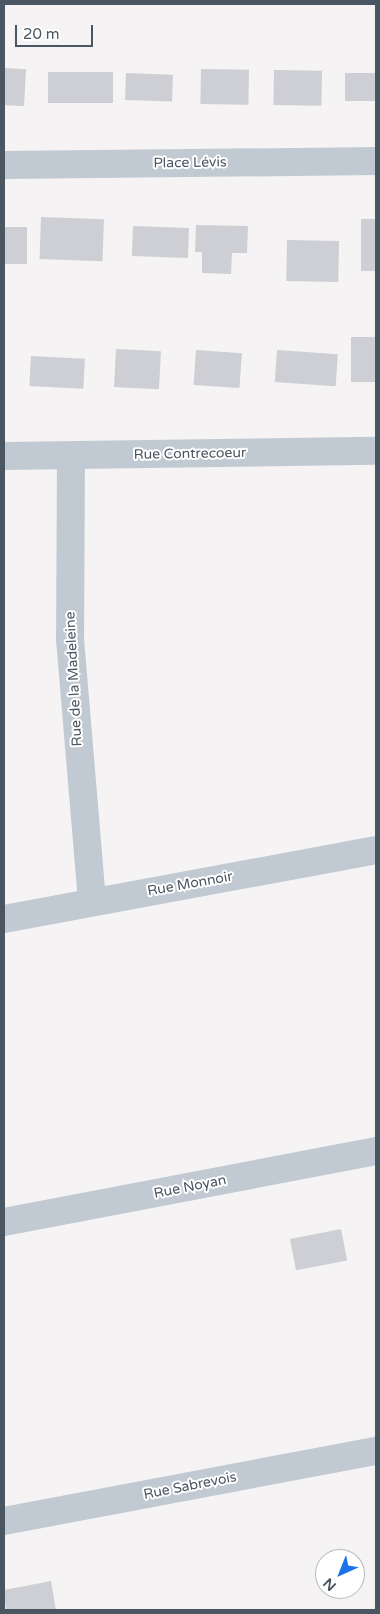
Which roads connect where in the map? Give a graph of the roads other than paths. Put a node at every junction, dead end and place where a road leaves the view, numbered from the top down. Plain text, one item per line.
1 (376, 161) edge
2 (4, 165) edge
3 (376, 451) edge
4 (4, 456) edge
5 (71, 456) junction
6 (376, 850) edge
7 (92, 902) junction
8 (4, 919) edge
9 (376, 1151) edge
10 (4, 1222) edge
11 (376, 1451) edge
12 (4, 1521) edge

1 - 2 street, Place Lévis
3 - 5 street, Rue Contrecoeur
4 - 5 street, Rue Contrecoeur
5 - 7 street, Rue de la Madeleine
6 - 7 street, Rue Monnoir
7 - 8 street, Rue Monnoir
9 - 10 street, Rue Noyan
11 - 12 street, Rue Sabrevois

